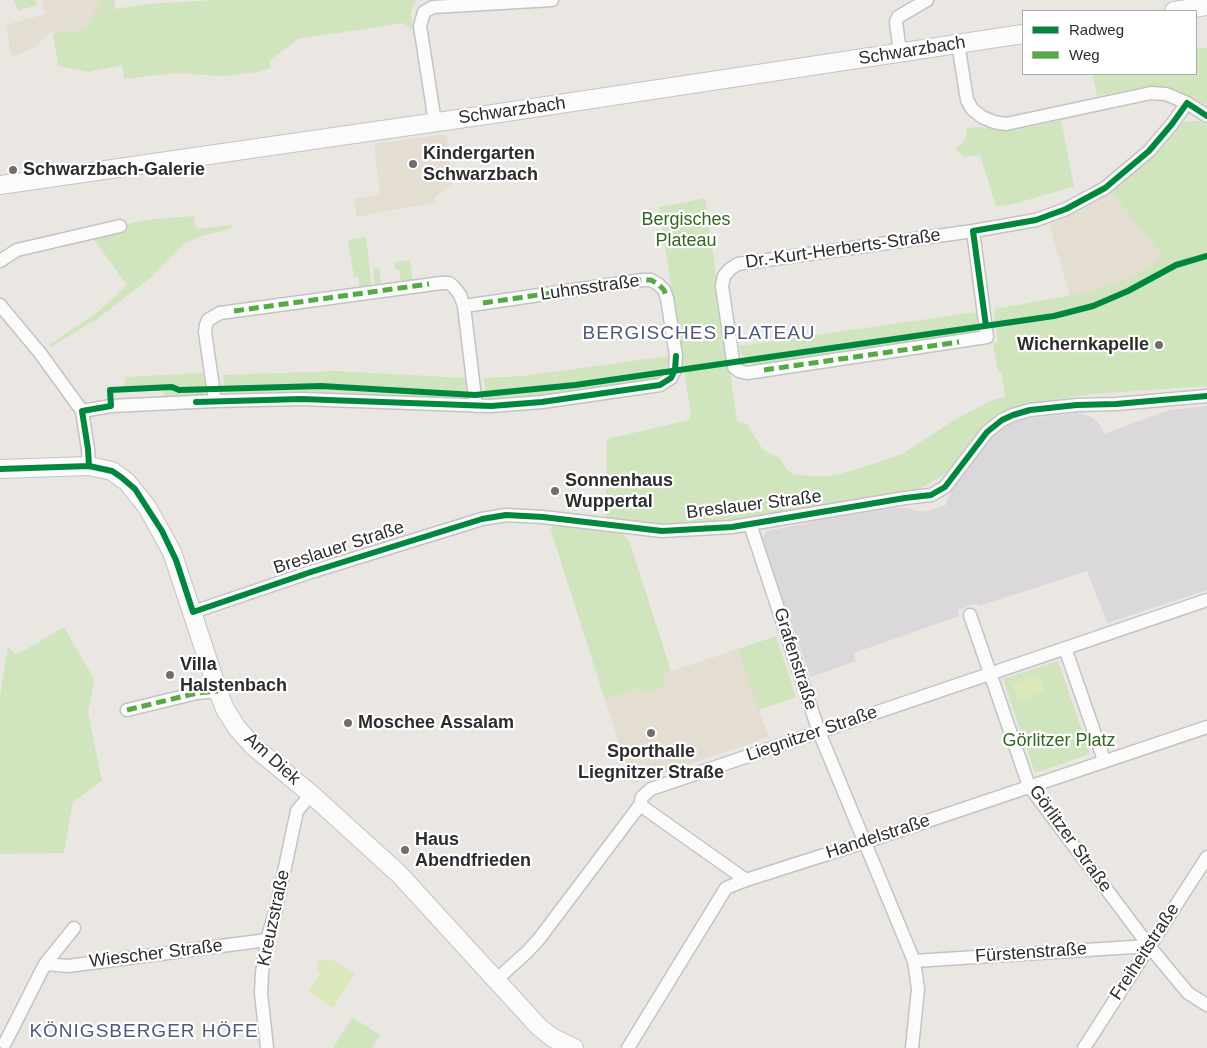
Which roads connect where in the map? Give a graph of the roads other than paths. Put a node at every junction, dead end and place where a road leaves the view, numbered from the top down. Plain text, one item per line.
1 (552, 0) edge
2 (927, 0) edge
3 (1207, 6) edge
4 (1181, 10) edge
5 (1022, 34) edge
6 (958, 43) junction
7 (900, 52) junction
8 (1186, 104) junction
9 (1207, 116) edge
10 (435, 122) junction
11 (0, 185) edge
12 (120, 226) dead end
13 (973, 230) junction
14 (0, 261) edge
15 (0, 305) edge
16 (464, 306) junction
17 (1207, 396) edge
18 (215, 401) junction
19 (476, 406) junction
20 (82, 411) junction
21 (89, 466) junction
22 (0, 469) edge
23 (750, 524) junction
24 (1207, 600) edge
25 (193, 612) junction
26 (970, 615) dead end
27 (1064, 648) junction
28 (990, 674) junction
29 (218, 691) junction
30 (128, 710) dead end
31 (1207, 727) edge
32 (819, 732) junction
33 (1104, 760) junction
34 (1030, 786) junction
35 (310, 794) junction
36 (640, 805) junction
37 (865, 842) junction
38 (1207, 857) edge
39 (746, 880) junction
40 (74, 928) dead end
41 (267, 940) junction
42 (1149, 946) junction
43 (914, 961) junction
44 (45, 964) junction
45 (496, 980) junction
46 (1207, 1005) edge
47 (5, 1041) edge
48 (267, 1048) edge
49 (574, 1048) edge
50 (628, 1048) edge
51 (912, 1048) edge
52 (1084, 1048) edge

1 - 10 street
2 - 7 street
3 - 4 street
5 - 6 street, Schwarzbach
6 - 7 street, Schwarzbach
6 - 8 street
7 - 10 street, Schwarzbach
8 - 9 street
8 - 13 street, Dr.-Kurt-Herberts-Straße
10 - 11 street, Schwarzbach
12 - 14 street
13 - 13 street, Dr.-Kurt-Herberts-Straße
15 - 20 street
16 - 18 street
16 - 19 street
16 - 19 street, Luhnsstraße
17 - 23 street, Breslauer Straße
18 - 19 street, Luhnsstraße
18 - 20 street, Luhnsstraße
20 - 21 street
21 - 22 street, Am Diek
21 - 25 street, Am Diek
23 - 25 street, Breslauer Straße
23 - 32 street, Grafenstraße
24 - 27 street, Liegnitzer Straße
25 - 29 street, Am Diek
26 - 28 street, Görlitzer Straße
27 - 28 street, Liegnitzer Straße
27 - 33 street
28 - 32 street, Liegnitzer Straße
28 - 34 street, Görlitzer Straße
29 - 30 street
29 - 35 street, Am Diek
31 - 33 street, Handelstraße
32 - 36 street, Liegnitzer Straße
32 - 37 street, Grafenstraße
33 - 34 street, Handelstraße
34 - 37 street, Handelstraße
34 - 42 street, Görlitzer Straße
35 - 41 street, Kreuzstraße
35 - 45 street, Am Diek
36 - 39 street
36 - 45 street, Liegnitzer Straße
37 - 39 street, Handelstraße
37 - 43 street, Grafenstraße
38 - 42 street, Freiheitstraße
39 - 50 street, Handelstraße
40 - 44 street
41 - 44 street, Wiescher Straße
41 - 48 street, Kreuzstraße
42 - 43 street, Fürstenstraße
42 - 46 street, Görlitzer Straße
42 - 52 street, Freiheitstraße
43 - 51 street, Grafenstraße
44 - 47 street
45 - 49 street, Am Diek

